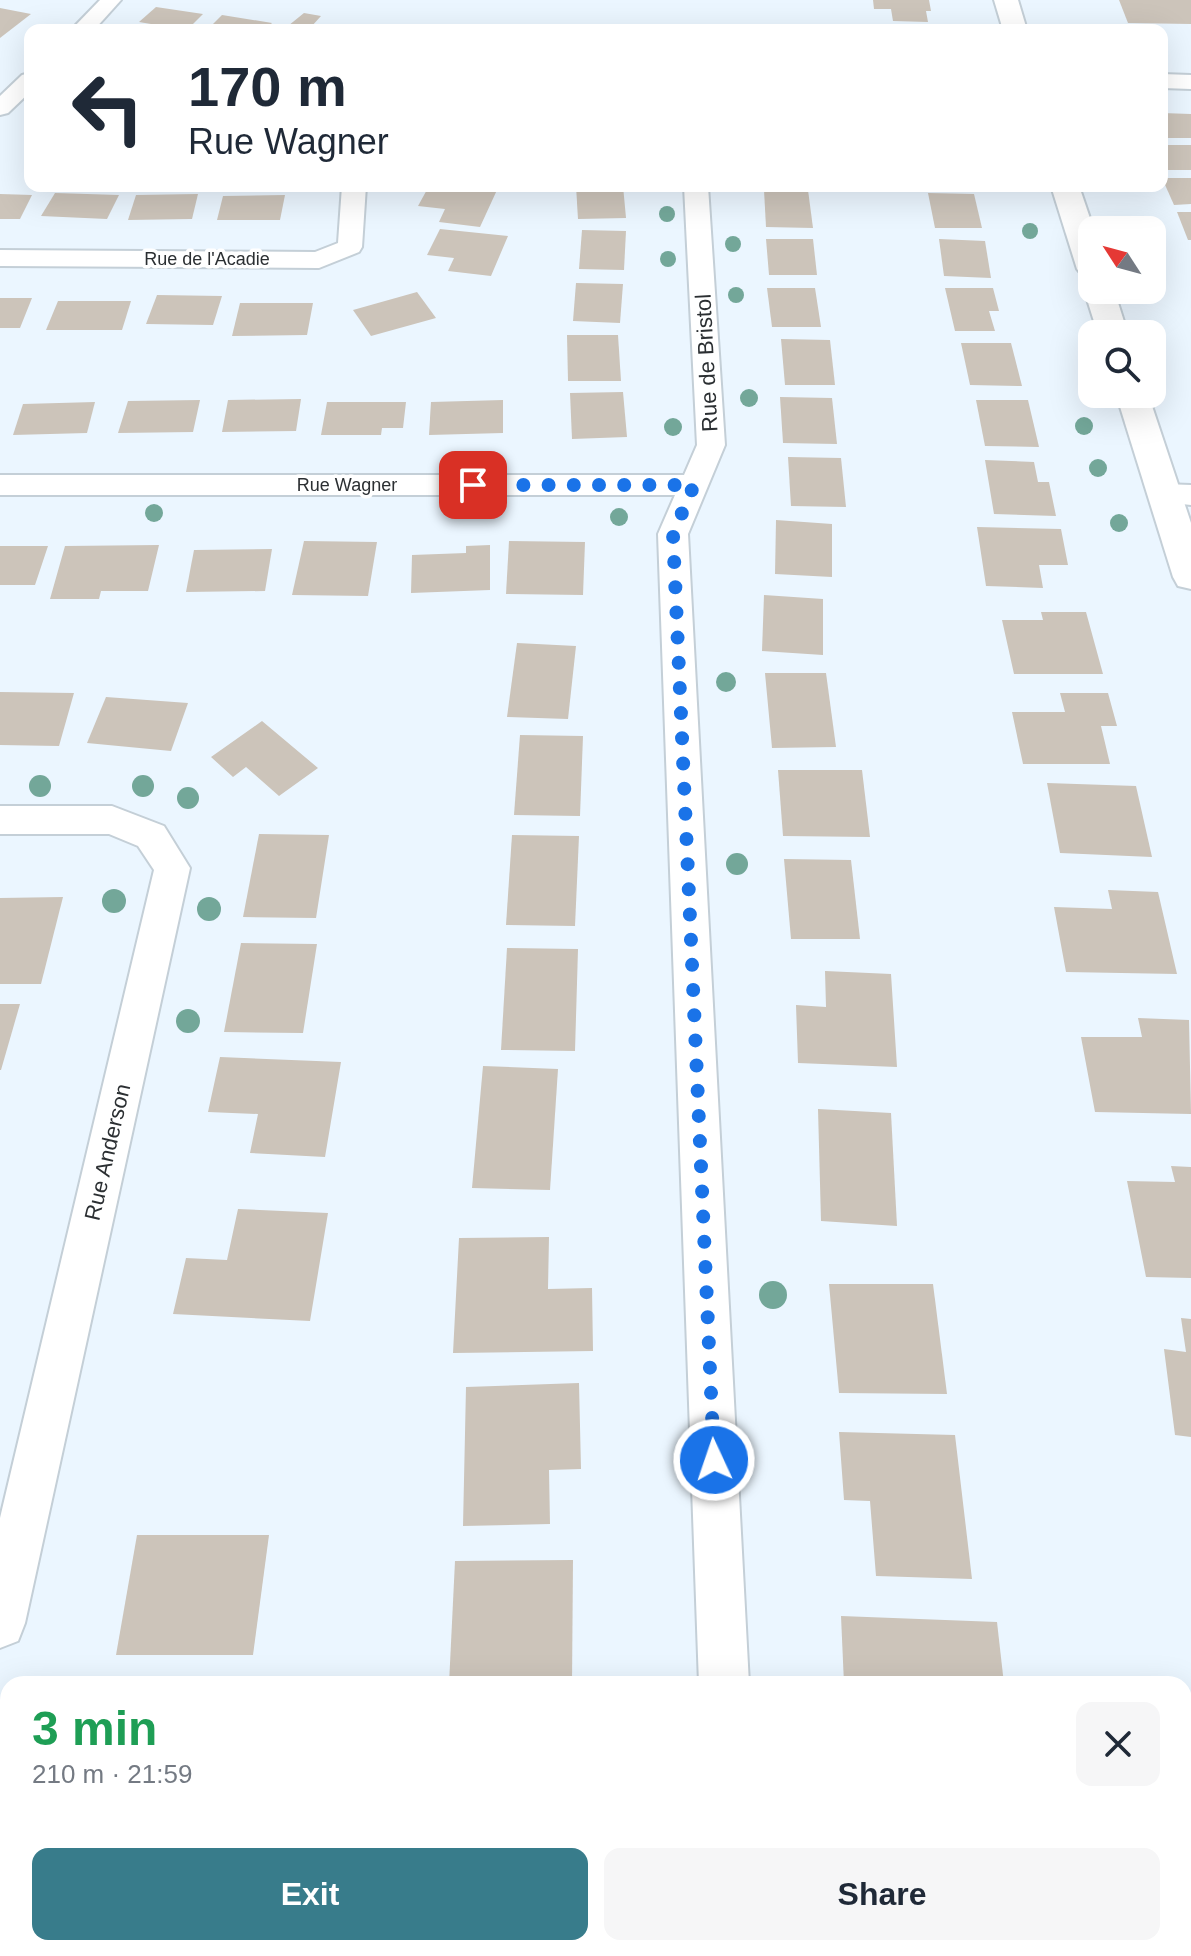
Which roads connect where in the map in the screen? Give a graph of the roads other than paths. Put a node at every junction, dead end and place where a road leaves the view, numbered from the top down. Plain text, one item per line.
1 (111, 0) edge
2 (1006, 0) edge
3 (88, 24) edge
4 (1013, 24) edge
5 (1168, 81) edge
6 (1191, 82) edge
7 (24, 86) edge
8 (0, 108) edge
9 (354, 192) edge
10 (696, 192) edge
11 (1067, 192) edge
12 (1078, 226) edge
13 (0, 258) edge
14 (1138, 408) edge
15 (0, 485) edge
16 (694, 485) junction
17 (1178, 494) edge
18 (1191, 577) edge
19 (0, 820) edge
20 (0, 1623) edge
21 (724, 1676) edge

1 - 3 street
2 - 4 street
5 - 6 street
7 - 8 street
9 - 13 street, Rue de l'Acadie
10 - 16 street, Rue de Bristol
11 - 12 street
14 - 17 street
15 - 16 street, Rue Wagner
16 - 21 street, Rue de Bristol
17 - 18 street
19 - 20 street, Rue Anderson

